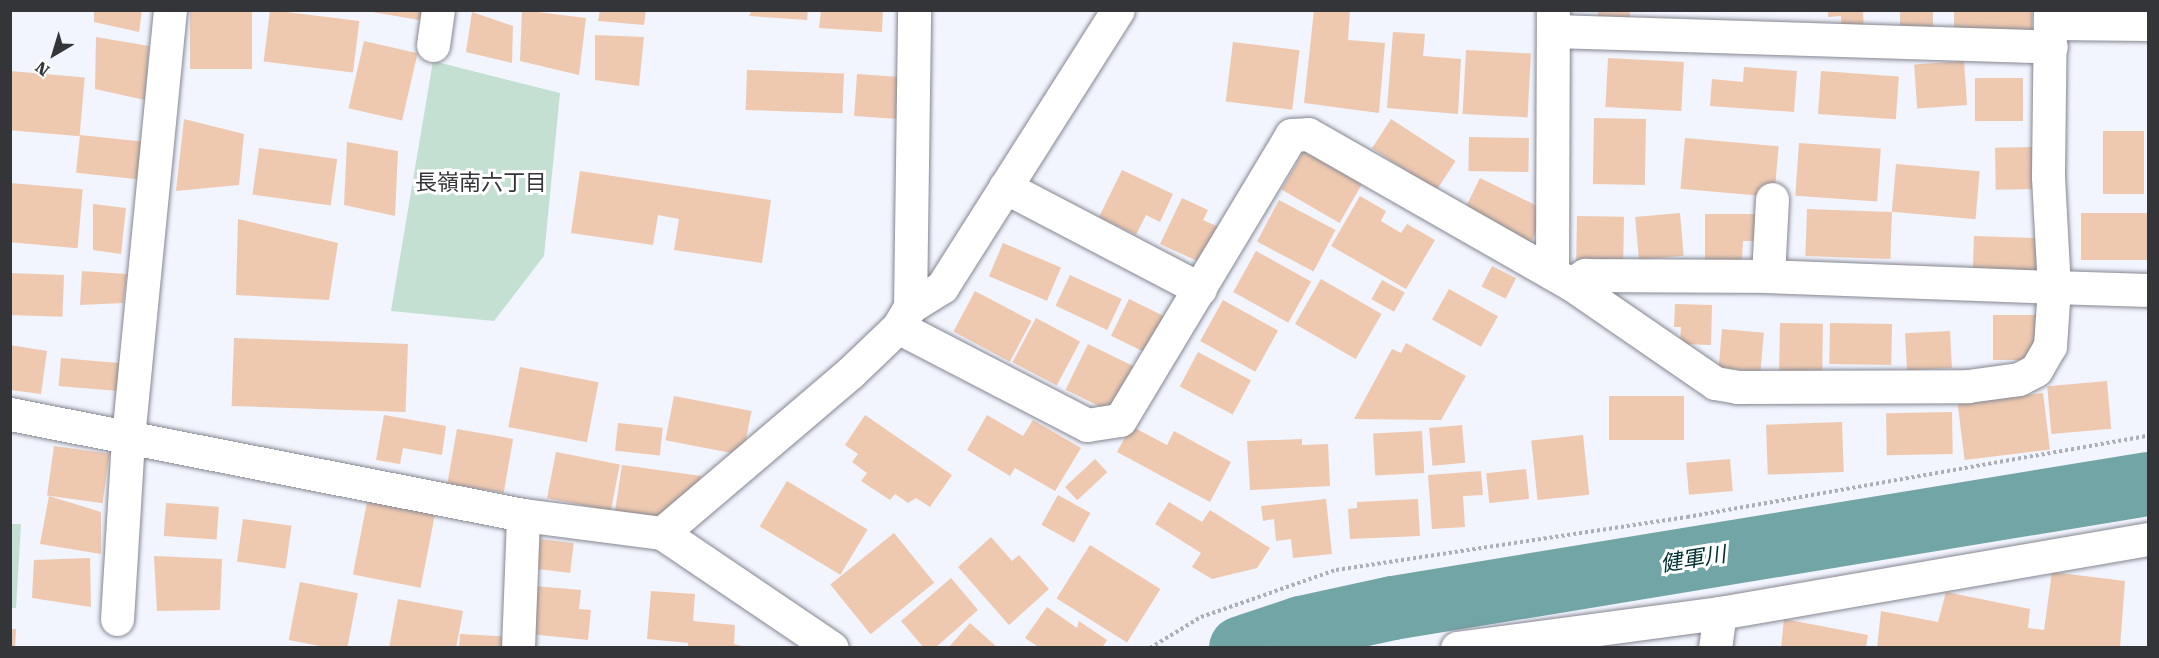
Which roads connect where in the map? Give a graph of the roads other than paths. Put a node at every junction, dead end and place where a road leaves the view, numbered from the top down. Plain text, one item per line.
1 (170, 10) edge
2 (438, 10) edge
3 (914, 10) edge
4 (1118, 10) edge
5 (1554, 21) edge
6 (2148, 24) edge
7 (2050, 27) edge
8 (433, 45) dead end
9 (1005, 187) junction
10 (1772, 199) dead end
11 (1768, 276) junction
12 (1561, 279) junction
13 (2054, 287) junction
14 (1200, 289) junction
15 (2148, 290) edge
16 (904, 317) junction
17 (10, 414) edge
18 (128, 438) junction
19 (523, 515) junction
20 (662, 533) junction
21 (2148, 539) edge
22 (1720, 613) junction
23 (117, 619) dead end
24 (518, 648) edge
25 (832, 648) edge
26 (1457, 648) edge
27 (1715, 648) edge

1 - 18 street
2 - 8 street
3 - 16 street
4 - 9 street
5 - 7 street
5 - 12 street
6 - 7 street
7 - 13 street
9 - 14 street
9 - 16 street
10 - 11 street
11 - 12 street
11 - 13 street
12 - 13 street
12 - 14 street
13 - 15 street
14 - 16 street
16 - 20 street
17 - 18 street
18 - 19 street
18 - 23 street
19 - 20 street
19 - 24 street
20 - 25 street
21 - 22 street
22 - 26 street
22 - 27 street

